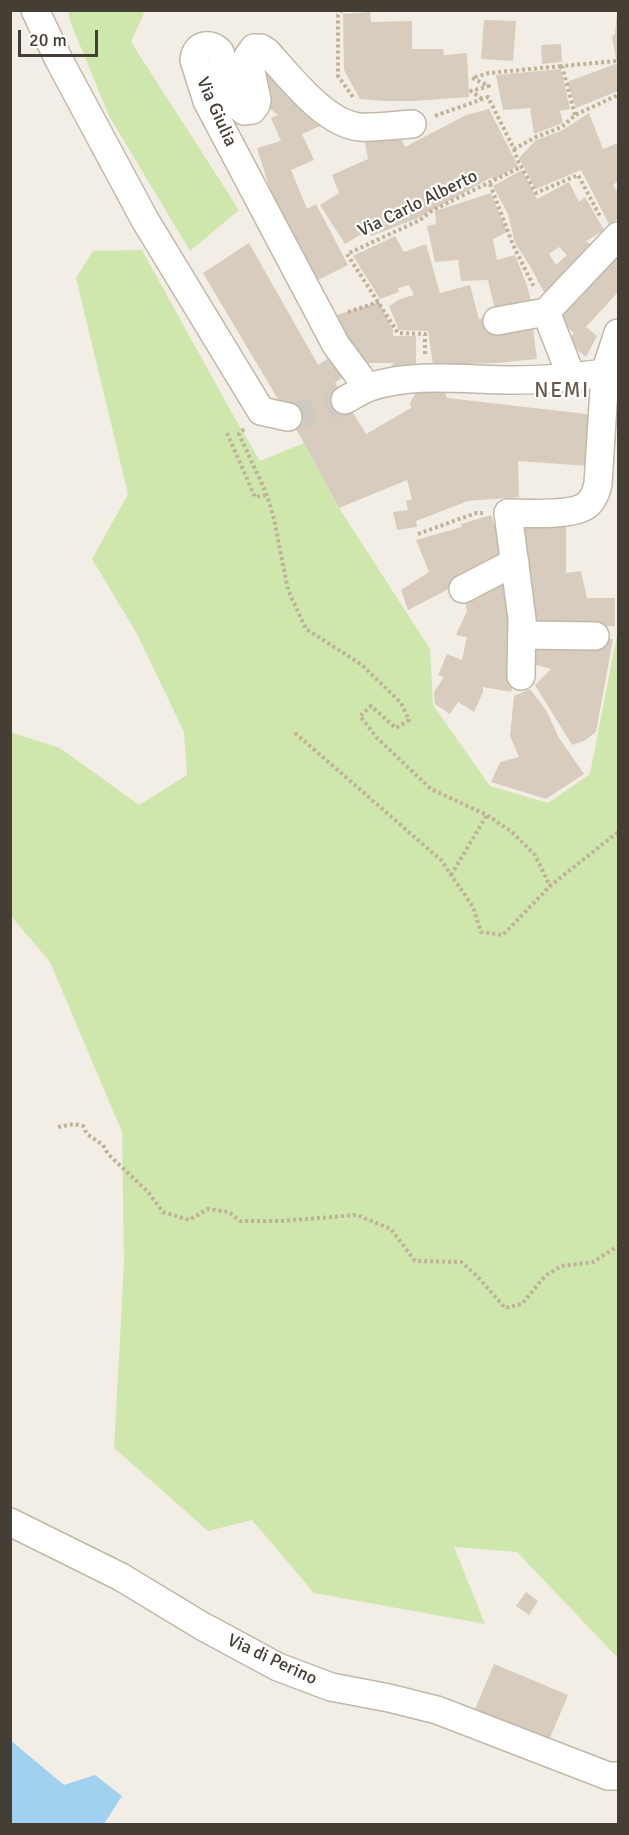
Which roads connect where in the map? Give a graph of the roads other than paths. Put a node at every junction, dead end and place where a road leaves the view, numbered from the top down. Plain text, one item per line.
1 (35, 10) edge
2 (412, 124) dead end
3 (616, 238) edge
4 (541, 303) junction
5 (497, 321) dead end
6 (618, 333) edge
7 (605, 374) junction
8 (572, 378) junction
9 (283, 416) tunnel mouth
10 (515, 562) junction
11 (464, 589) dead end
12 (522, 635) junction
13 (596, 636) dead end
14 (521, 676) dead end
15 (10, 1522) edge
16 (618, 1776) edge

1 - 9 street
2 - 8 street, Via Giulia
3 - 4 street
4 - 5 street
4 - 8 street
6 - 7 street
7 - 8 street
7 - 10 street
10 - 11 street
10 - 12 street
12 - 13 street
12 - 14 street
15 - 16 street, Via di Perino

